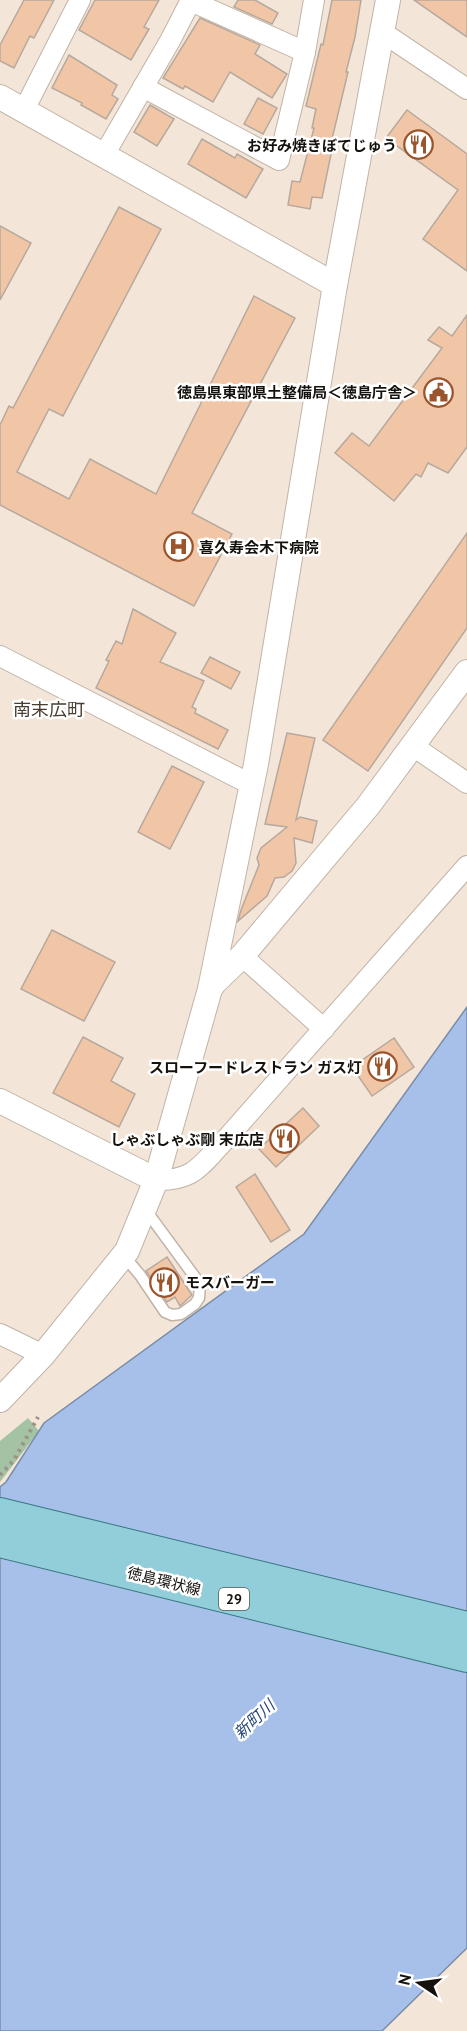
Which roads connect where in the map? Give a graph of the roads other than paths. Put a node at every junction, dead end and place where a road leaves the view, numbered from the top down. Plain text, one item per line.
1 (80, 0) edge
2 (191, 0) edge
3 (314, 0) edge
4 (388, 0) edge
5 (382, 32) junction
6 (305, 52) junction
7 (143, 87) junction
8 (467, 89) edge
9 (0, 97) edge
10 (24, 110) junction
11 (104, 155) junction
12 (335, 285) junction
13 (0, 656) edge
14 (467, 672) edge
15 (413, 746) junction
16 (467, 783) edge
17 (252, 785) junction
18 (467, 866) edge
19 (242, 956) junction
20 (210, 989) junction
21 (324, 1029) junction
22 (0, 1101) edge
23 (156, 1180) junction
24 (145, 1208) junction
25 (124, 1256) junction
26 (0, 1334) edge
27 (43, 1355) junction
28 (0, 1400) edge
29 (0, 1514) edge
30 (0, 1541) edge
31 (467, 1628) edge
32 (467, 1656) edge

1 - 10 street
2 - 6 street
2 - 7 street
3 - 6 street
4 - 5 street
5 - 8 street
5 - 12 street
6 - 7 street
7 - 11 street
9 - 10 street
10 - 11 street
11 - 12 street
12 - 17 street
13 - 17 street
14 - 15 street
15 - 16 street
15 - 19 street
17 - 20 street
18 - 21 street
19 - 20 street
19 - 21 street
20 - 23 street
21 - 23 street
22 - 23 street
23 - 24 street
24 - 25 street
24 - 25 lane
25 - 27 street
26 - 27 street
27 - 28 street
29 - 31 main road, 徳島環状線 / 29
30 - 32 main road, 徳島環状線 / 29

